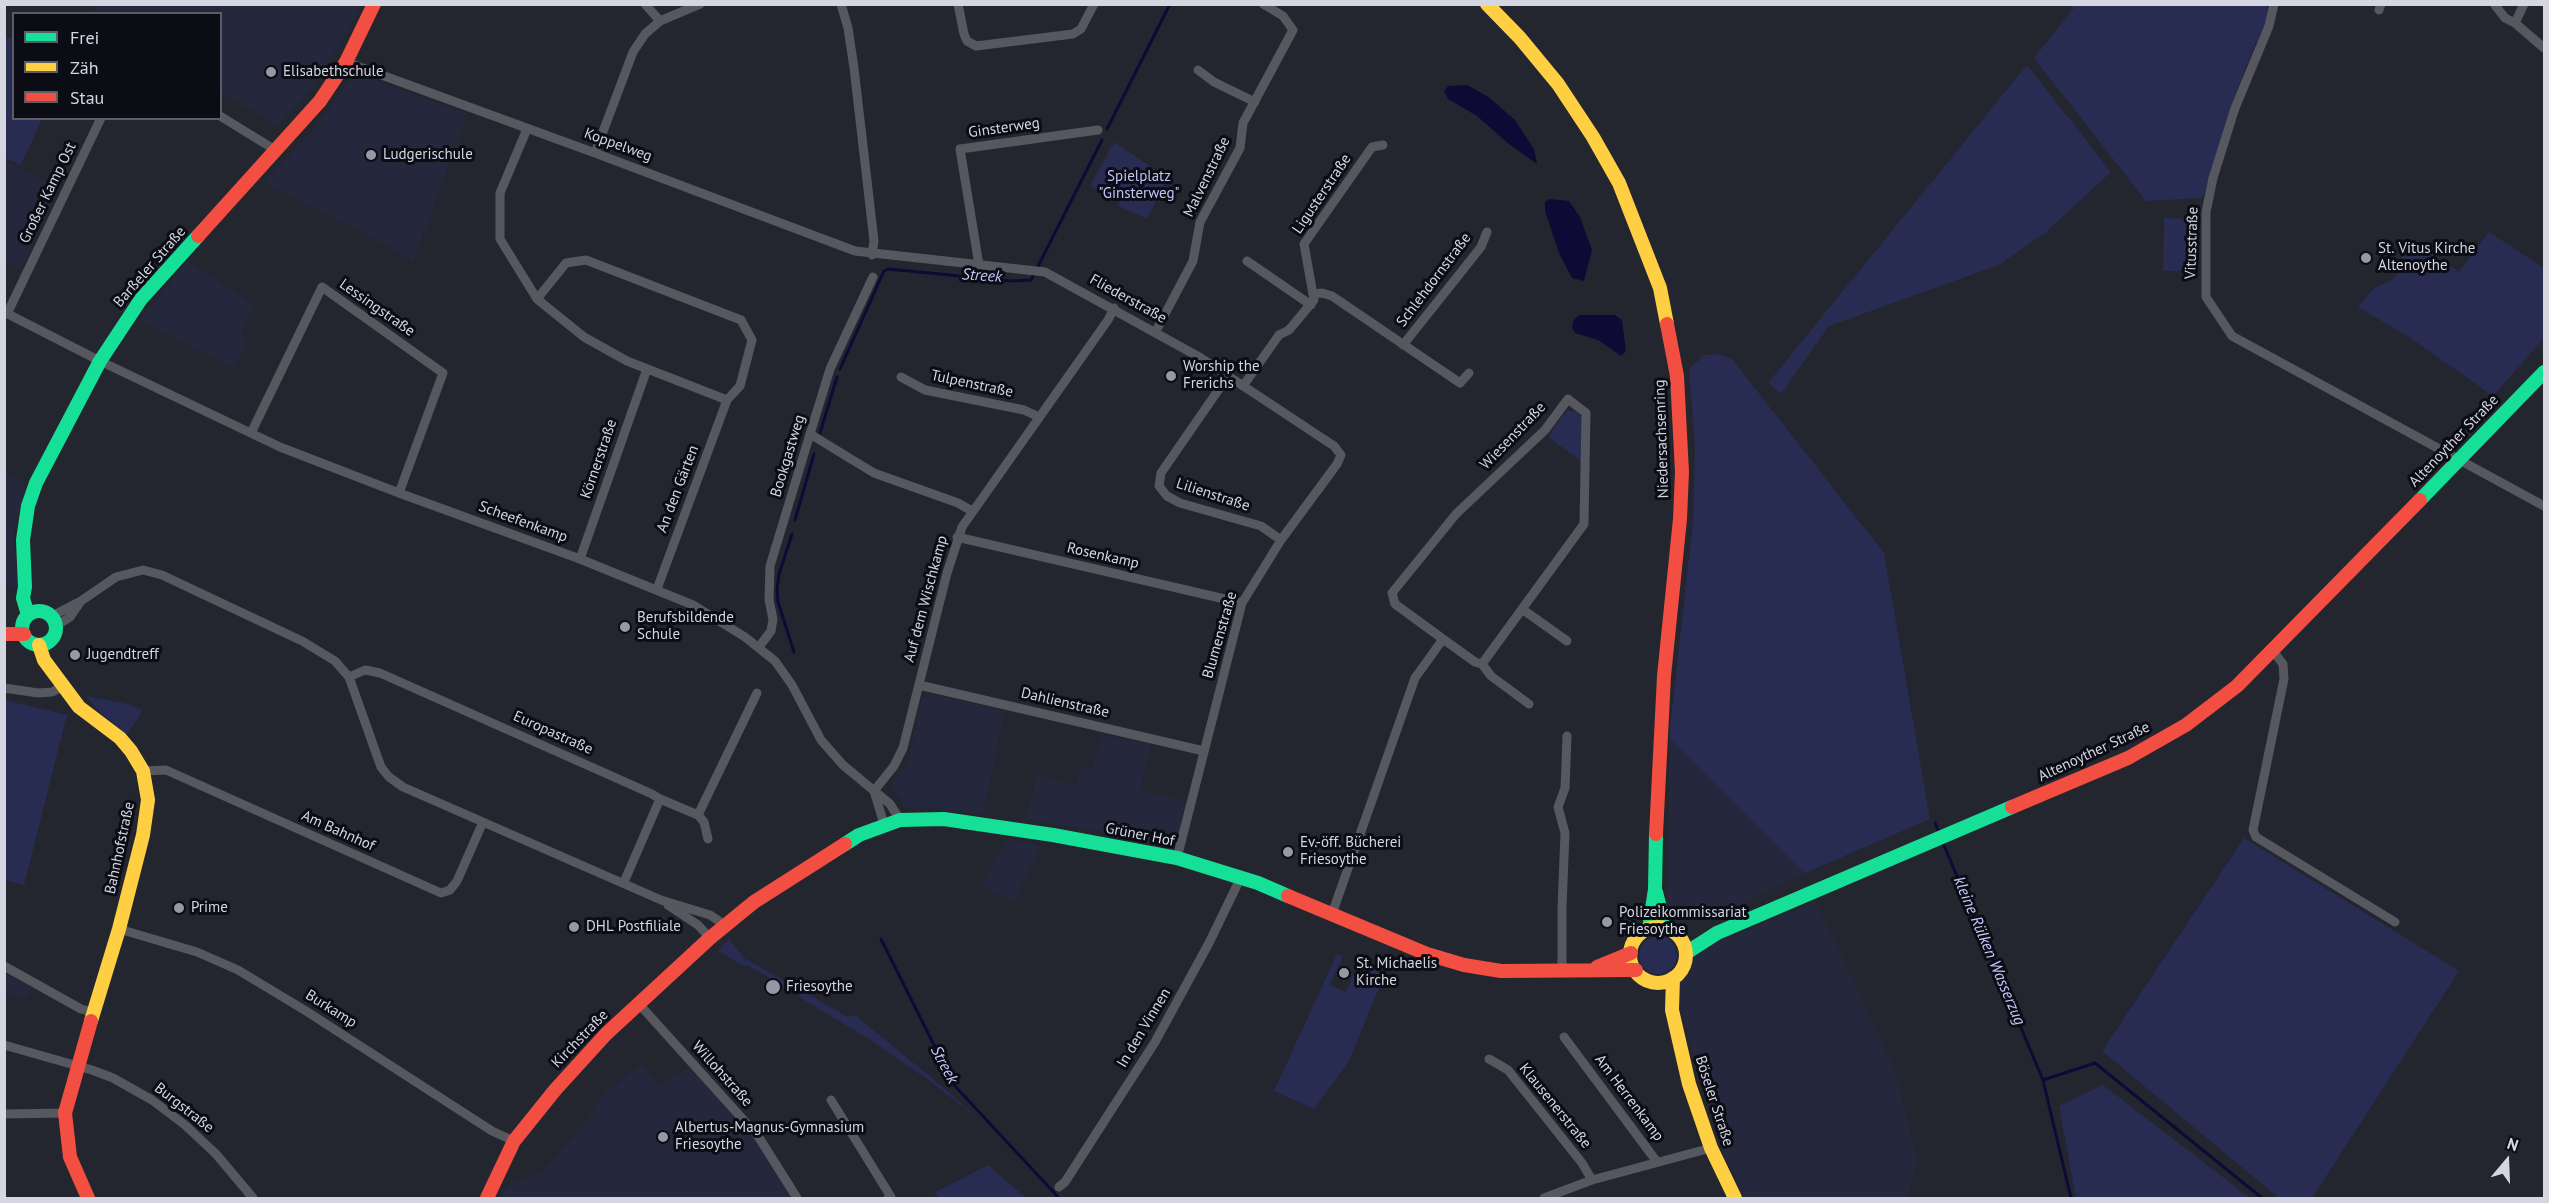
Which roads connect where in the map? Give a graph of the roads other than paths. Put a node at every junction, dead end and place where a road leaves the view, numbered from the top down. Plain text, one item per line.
1 (374, 4) edge
2 (645, 4) edge
3 (700, 4) edge
4 (841, 4) edge
5 (958, 4) edge
6 (1094, 4) edge
7 (1263, 4) edge
8 (1486, 4) edge
9 (2274, 4) edge
10 (2524, 4) edge
11 (2495, 5) edge
12 (660, 21) junction
13 (2515, 22) junction
14 (2544, 48) edge
15 (346, 63) junction
16 (1198, 70) dead end
17 (1255, 102) junction
18 (222, 117) edge
19 (100, 120) edge
20 (527, 129) junction
21 (1098, 130) dead end
22 (1383, 145) dead end
23 (278, 151) junction
24 (595, 153) junction
25 (1487, 232) dead end
26 (875, 255) junction
27 (1247, 261) dead end
28 (979, 265) junction
29 (873, 278) dead end
30 (1313, 294) junction
31 (537, 298) junction
32 (1311, 305) junction
33 (1114, 308) junction
34 (6, 313) edge
35 (1156, 331) junction
36 (1403, 345) junction
37 (100, 361) junction
38 (647, 369) junction
39 (2544, 372) edge
40 (1468, 373) dead end
41 (1228, 376) junction
42 (901, 377) dead end
43 (1243, 386) junction
44 (728, 400) junction
45 (1039, 417) junction
46 (250, 433) junction
47 (810, 434) junction
48 (1334, 446) joint
49 (2460, 459) junction
50 (399, 493) junction
51 (2544, 506) edge
52 (972, 511) junction
53 (957, 537) junction
54 (1281, 540) junction
55 (580, 558) junction
56 (657, 589) junction
57 (1242, 603) junction
58 (1522, 609) junction
59 (28, 621) junction
60 (54, 621) junction
61 (4, 626) edge
62 (4, 634) edge
63 (1443, 639) junction
64 (1567, 641) dead end
65 (44, 643) junction
66 (759, 647) junction
67 (2273, 651) junction
68 (1482, 664) junction
69 (349, 677) junction
70 (919, 685) junction
71 (64, 686) junction
72 (4, 688) edge
73 (757, 693) dead end
74 (1529, 704) dead end
75 (1567, 735) dead end
76 (1204, 751) junction
77 (143, 771) junction
78 (874, 791) junction
79 (660, 800) junction
80 (698, 815) junction
81 (900, 820) junction
82 (483, 822) junction
83 (884, 824) junction
84 (708, 839) dead end
85 (1178, 858) junction
86 (1241, 877) junction
87 (624, 882) junction
88 (1655, 890) junction
89 (661, 900) junction
90 (1332, 914) junction
91 (2395, 922) dead end
92 (725, 925) junction
93 (1665, 928) junction
94 (119, 929) junction
95 (1649, 929) junction
96 (1717, 933) junction
97 (710, 938) junction
98 (1680, 938) junction
99 (1631, 953) junction
100 (1686, 953) junction
101 (4, 966) edge
102 (1590, 970) junction
103 (1635, 970) junction
104 (1562, 971) junction
105 (1673, 978) junction
106 (1656, 982) junction
107 (639, 1004) junction
108 (1672, 1010) junction
109 (93, 1012) junction
110 (1564, 1037) dead end
111 (4, 1045) edge
112 (1489, 1059) dead end
113 (78, 1065) junction
114 (831, 1100) dead end
115 (65, 1113) junction
116 (4, 1114) edge
117 (514, 1141) junction
118 (1711, 1148) junction
119 (1657, 1162) junction
120 (1592, 1180) junction
121 (1059, 1187) dead end
122 (88, 1198) edge
123 (254, 1198) edge
124 (487, 1198) edge
125 (796, 1198) edge
126 (889, 1198) edge
127 (1544, 1198) edge
128 (1735, 1198) edge

1 - 15 street, Barßeler Straße
2 - 12 street
3 - 12 street
4 - 26 street
5 - 6 street
7 - 17 street, Malvenstraße
8 - 88 street, Niedersachsenring
9 - 49 street, Vitusstraße
10 - 13 street
11 - 13 street
12 - 24 street
13 - 14 street
15 - 20 street, Koppelweg
15 - 23 street, Barßeler Straße
16 - 17 street
17 - 35 street, Malvenstraße
18 - 23 street
19 - 34 street, Großer Kamp Ost
20 - 24 street, Koppelweg
20 - 31 street
21 - 28 street, Ginsterweg
22 - 30 street, Ligusterstraße
23 - 37 street, Barßeler Straße
24 - 26 street, Koppelweg
25 - 36 street, Schlehdornstraße
26 - 28 street, Fliederstraße
27 - 32 street
28 - 33 street, Fliederstraße
29 - 47 street, Bookgastweg
30 - 32 street, Ligusterstraße
30 - 36 street, Schlehdornstraße
31 - 38 street
31 - 44 street, An den Gärten
32 - 43 street
33 - 35 street, Fliederstraße
33 - 45 street, Auf dem Wischkamp
34 - 37 street, Scheefenkamp
35 - 41 street, Fliederstraße
36 - 40 street, Schlehdornstraße
37 - 46 street, Scheefenkamp
37 - 59 street, Barßeler Straße
38 - 44 street
38 - 55 street, Körnerstraße
39 - 49 street, Altenoyther Straße
41 - 43 street, Fliederstraße
41 - 54 street, Lilienstraße
42 - 45 street, Tulpenstraße
43 - 48 street, Fliederstraße
44 - 56 street, An den Gärten
45 - 52 street, Auf dem Wischkamp
46 - 50 street, Scheefenkamp
46 - 50 street, Lessingstraße
47 - 52 street
47 - 66 street, Bookgastweg
48 - 54 street, Blumenstraße
49 - 51 street, Vitusstraße
49 - 67 street, Altenoyther Straße
50 - 55 street, Scheefenkamp
52 - 53 street, Auf dem Wischkamp
53 - 57 street, Rosenkamp
53 - 70 street, Auf dem Wischkamp
54 - 57 street, Blumenstraße
55 - 56 street, Scheefenkamp
56 - 66 street, Scheefenkamp
57 - 76 street, Blumenstraße
58 - 63 street, Wiesenstraße
58 - 64 street
58 - 68 street, Wiesenstraße
59 - 60 street
59 - 61 street
59 - 62 street
59 - 65 street, Bahnhofstraße
60 - 65 street
60 - 69 street
63 - 68 street, Wiesenstraße
63 - 90 street
65 - 71 street, Bahnhofstraße
66 - 78 street, Scheefenkamp
67 - 91 street
67 - 96 street, Altenoyther Straße
68 - 74 street, Wiesenstraße
69 - 79 street, Europastraße
69 - 82 street
70 - 76 street, Dahlienstraße
70 - 78 street, Auf dem Wischkamp
71 - 72 street
71 - 77 street, Bahnhofstraße
73 - 80 street
75 - 104 street
76 - 85 street, Blumenstraße
77 - 82 street, Am Bahnhof
77 - 94 street, Bahnhofstraße
78 - 81 street, Scheefenkamp
78 - 83 street
79 - 80 street, Europastraße
79 - 87 street
80 - 84 street
81 - 83 street, Grüner Hof
81 - 85 street, Grüner Hof
82 - 87 street
83 - 92 street, Grüner Hof
85 - 86 street, Grüner Hof
86 - 90 street, Grüner Hof
86 - 121 street, In den Vinnen
87 - 89 street
88 - 93 street, Niedersachsenring
88 - 95 street, Niedersachsenring
89 - 92 street
89 - 97 street
90 - 104 street, Grüner Hof
92 - 97 street, Kirchstraße
93 - 95 street
93 - 98 street
94 - 109 street, Bahnhofstraße
94 - 117 street, Burkamp
95 - 99 street
96 - 98 street, Altenoyther Straße
96 - 100 street, Altenoyther Straße
97 - 107 street, Kirchstraße
98 - 100 street
99 - 102 street, Grüner Hof
99 - 103 street
100 - 105 street
101 - 109 street
102 - 103 street, Grüner Hof
102 - 104 street, Grüner Hof
103 - 106 street
105 - 106 street
105 - 108 street, Böseler Straße
106 - 108 street, Böseler Straße
107 - 117 street, Kirchstraße
107 - 125 street, Willohstraße
108 - 118 street, Böseler Straße
109 - 113 street, Bahnhofstraße
110 - 119 street, Am Herrenkamp
111 - 113 street, Burgstraße
112 - 120 street, Klausenerstraße
113 - 115 street, Bahnhofstraße
113 - 123 street, Burgstraße
114 - 126 street
115 - 116 street
115 - 122 street
117 - 124 street, Kirchstraße
118 - 119 street, Am Herrenkamp
118 - 128 street, Böseler Straße
119 - 120 street
120 - 127 street

